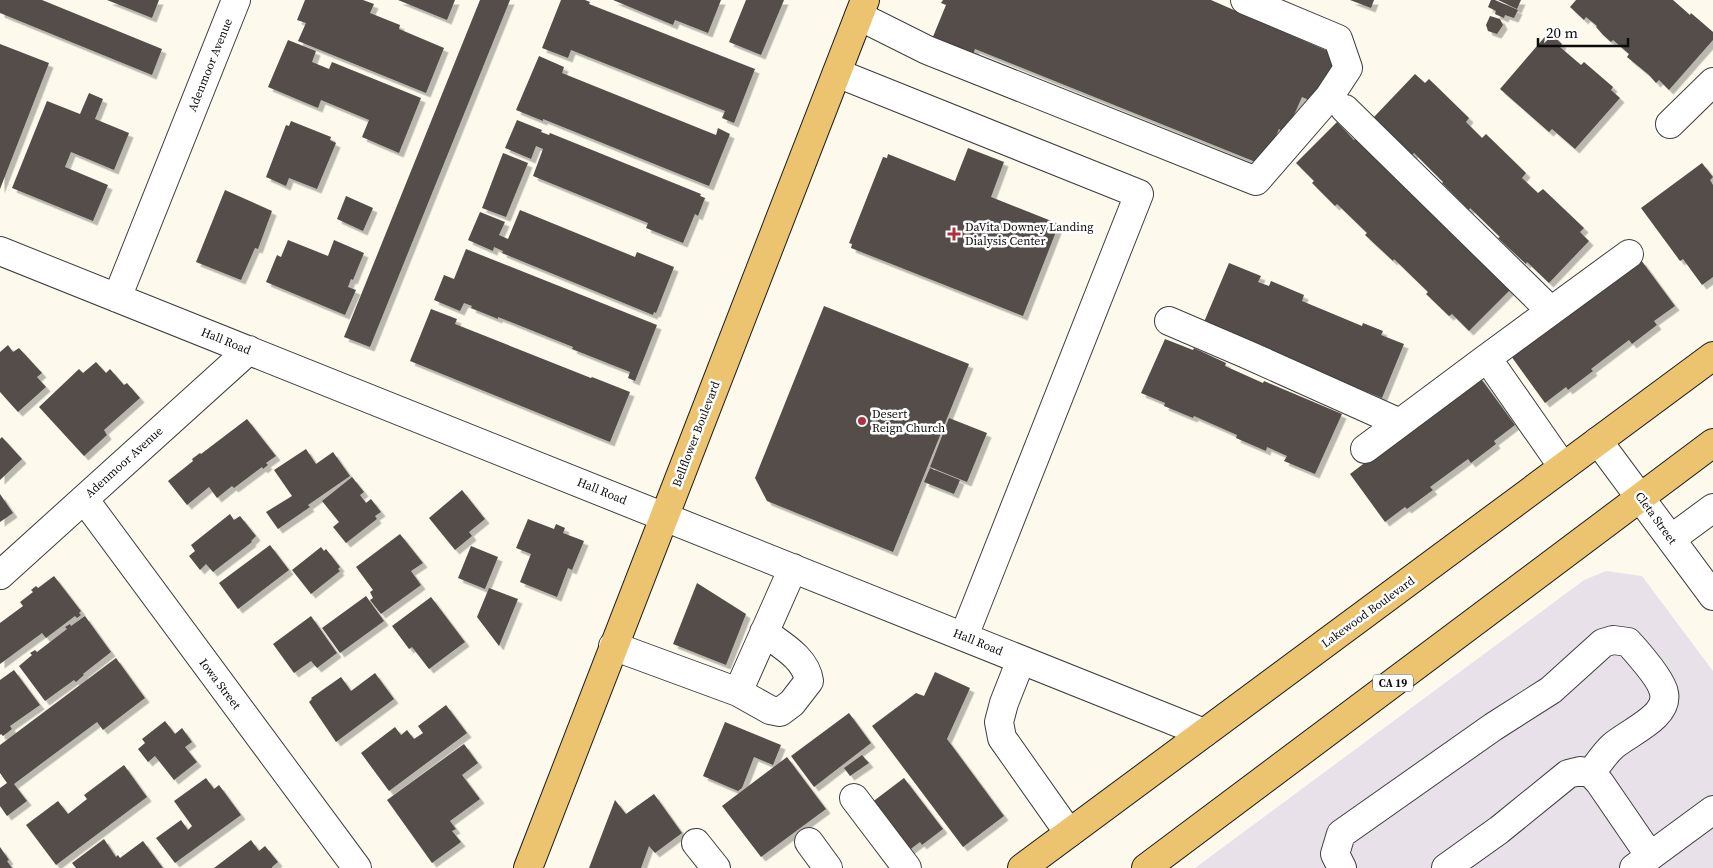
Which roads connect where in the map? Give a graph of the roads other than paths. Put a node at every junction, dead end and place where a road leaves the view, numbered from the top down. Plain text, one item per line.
1 (236, 0) edge
2 (1245, 0) edge
3 (862, 8) edge
4 (837, 73) junction
5 (1713, 82) edge
6 (1345, 109) dead end
7 (1670, 124) dead end
8 (0, 251) edge
9 (1629, 254) dead end
10 (117, 298) junction
11 (1551, 311) junction
12 (1168, 321) dead end
13 (249, 350) junction
14 (1713, 356) edge
15 (1487, 358) junction
16 (1400, 423) junction
17 (1598, 441) junction
18 (1713, 442) edge
19 (1365, 450) dead end
20 (1563, 467) junction
21 (1640, 497) junction
22 (84, 499) junction
23 (1713, 508) edge
24 (664, 516) junction
25 (1671, 539) junction
26 (794, 568) junction
27 (0, 575) edge
28 (1713, 596) edge
29 (764, 632) junction
30 (964, 636) junction
31 (613, 646) junction
32 (1021, 660) junction
33 (738, 692) junction
34 (1204, 733) junction
35 (1591, 772) junction
36 (854, 798) dead end
37 (1713, 810) edge
38 (1069, 833) junction
39 (696, 842) dead end
40 (809, 842) dead end
41 (1642, 862) edge
42 (357, 868) edge
43 (528, 868) edge
44 (716, 868) edge
45 (828, 868) edge
46 (907, 868) edge
47 (1022, 868) edge
48 (1146, 868) edge
49 (1342, 868) edge
50 (1446, 868) edge

1 - 10 street, Adenmoor Avenue
2 - 3 street
3 - 4 main road, Bellflower Boulevard
4 - 24 main road, Bellflower Boulevard
4 - 30 street
5 - 7 street
6 - 11 street
8 - 10 street, Hall Road
9 - 11 street
10 - 13 street, Hall Road
11 - 15 street
12 - 16 street
13 - 22 street, Adenmoor Avenue
13 - 24 street, Hall Road
14 - 17 main road, Lakewood Boulevard
15 - 16 street
15 - 20 street
16 - 19 street
17 - 20 main road, Lakewood Boulevard
17 - 21 street, Cleta Street
18 - 21 main road, CA 19
20 - 34 main road, Lakewood Boulevard
21 - 25 street, Cleta Street
21 - 48 main road, CA 19
22 - 27 street, Adenmoor Avenue
22 - 42 street, Iowa Street
23 - 25 street
24 - 26 street, Hall Road
24 - 31 main road, Bellflower Boulevard
25 - 28 street, Cleta Street
26 - 29 street
26 - 30 street, Hall Road
29 - 33 street
29 - 33 street
30 - 32 street, Hall Road
31 - 33 street
31 - 43 main road, Bellflower Boulevard
32 - 34 street, Hall Road
32 - 38 street
34 - 38 main road, Lakewood Boulevard
35 - 41 street
35 - 49 street
35 - 50 street
36 - 46 street
37 - 41 street
38 - 47 main road, Lakewood Boulevard
39 - 44 street
40 - 45 street

